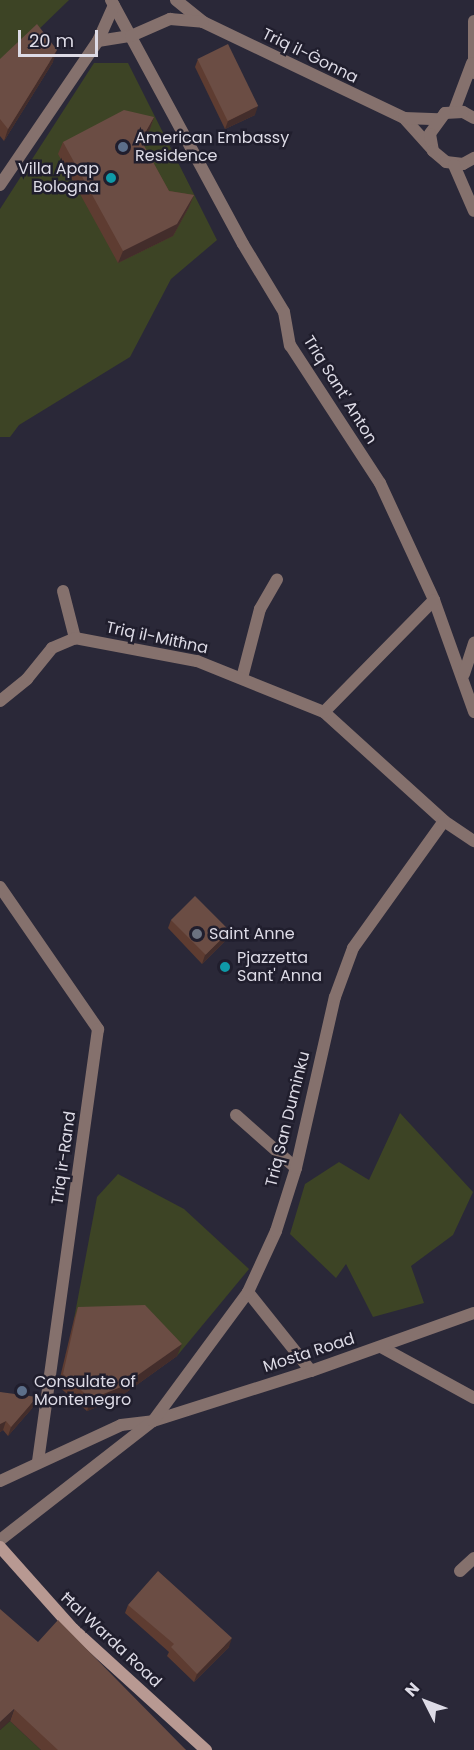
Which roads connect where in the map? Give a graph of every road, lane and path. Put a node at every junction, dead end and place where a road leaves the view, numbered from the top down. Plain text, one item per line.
1 (176, 0) edge
2 (116, 2) edge
3 (474, 21) edge
4 (203, 22) junction
5 (131, 36) junction
6 (98, 41) junction
7 (473, 67) edge
8 (454, 111) junction
9 (474, 117) edge
10 (404, 118) junction
11 (438, 119) junction
12 (432, 149) junction
13 (474, 158) edge
14 (454, 165) junction
15 (0, 185) edge
16 (474, 211) edge
17 (277, 580) dead end
18 (63, 591) dead end
19 (434, 600) junction
20 (75, 638) junction
21 (474, 643) edge
22 (464, 674) junction
23 (242, 678) junction
24 (0, 701) edge
25 (324, 712) junction
26 (474, 712) edge
27 (444, 821) junction
28 (474, 841) edge
29 (0, 887) edge
30 (236, 1115) dead end
31 (296, 1168) junction
32 (248, 1292) junction
33 (474, 1313) edge
34 (381, 1347) junction
35 (311, 1371) junction
36 (474, 1398) edge
37 (153, 1421) junction
38 (38, 1462) junction
39 (0, 1481) edge
40 (0, 1540) edge
41 (0, 1547) edge
42 (474, 1558) edge
43 (460, 1571) dead end
44 (206, 1750) edge

1 - 4 street, Triq il-Ġonna
2 - 5 street, Triq Sant' Anton
2 - 6 street
3 - 7 street
4 - 5 street, Triq il-Ġonna
4 - 10 street, Triq il-Ġonna
5 - 6 street, Triq il-Ġonna
5 - 19 street, Triq Sant' Anton
6 - 15 street
7 - 8 street
8 - 9 street
8 - 11 street
10 - 11 street, Triq il-Ġonna
10 - 12 street, Triq il-Ġonna
11 - 12 street
12 - 14 street, Triq il-Ġonna
13 - 14 street
14 - 16 street
17 - 23 street
18 - 20 street
19 - 22 street, Triq Sant' Anton
19 - 25 street
20 - 23 street, Triq il-Mitħna
20 - 24 street
21 - 22 street
22 - 26 street, Triq Sant' Anton
23 - 25 street, Triq il-Mitħna
25 - 27 street, Triq il-Mitħna
27 - 28 street, Triq il-Mitħna
27 - 31 street, Triq San Duminku
29 - 38 street, Triq ir-Rand
30 - 31 street
31 - 32 street, Triq San Duminku
32 - 35 street
32 - 37 street, Triq San Duminku
33 - 34 street, Mosta Road
34 - 35 street, Mosta Road
34 - 36 street
35 - 37 street, Mosta Road
37 - 38 street, Mosta Road
37 - 40 street, Mosta Road
38 - 39 street, Mosta Road
41 - 44 street, Ħal Warda Road
42 - 43 street

